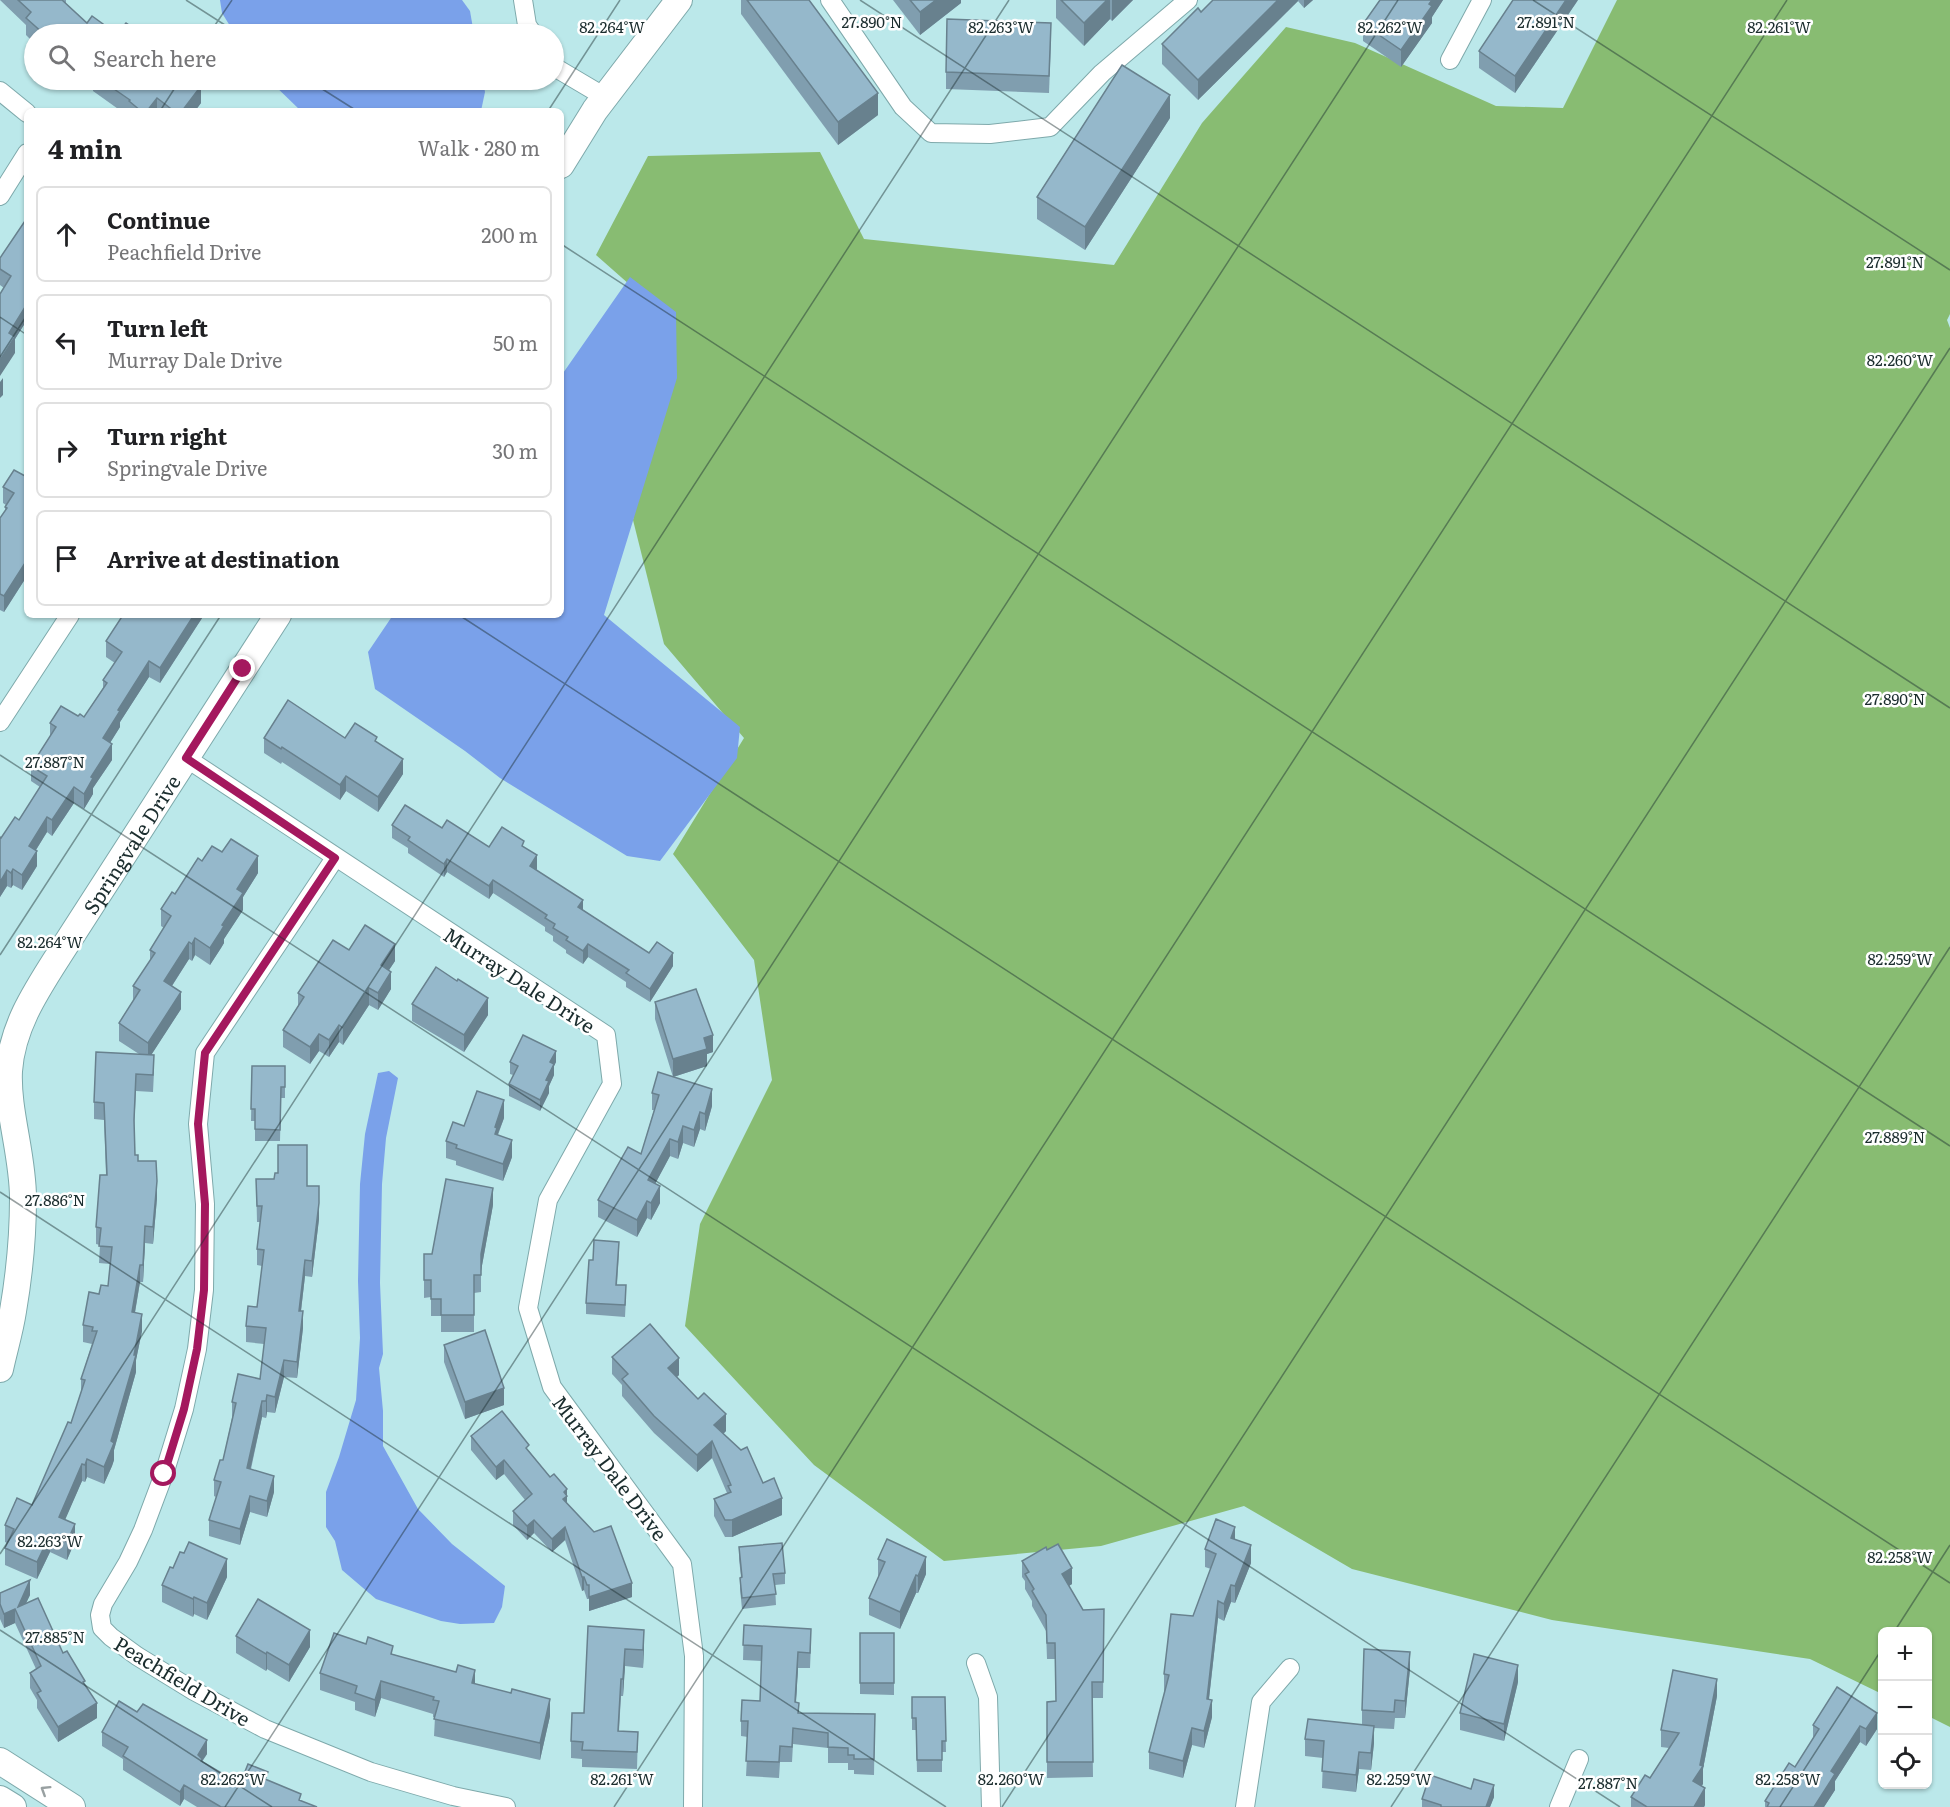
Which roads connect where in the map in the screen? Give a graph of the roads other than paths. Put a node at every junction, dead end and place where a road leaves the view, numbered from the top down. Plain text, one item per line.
1 (523, 0) edge
2 (679, 0) edge
3 (830, 0) edge
4 (1188, 0) edge
5 (1482, 0) edge
6 (527, 24) edge
7 (1450, 60) dead end
8 (564, 73) edge
9 (0, 91) edge
10 (605, 97) junction
11 (24, 111) edge
12 (24, 158) edge
13 (564, 160) edge
14 (0, 196) edge
15 (68, 618) edge
16 (276, 618) edge
17 (0, 722) edge
18 (186, 758) junction
19 (335, 858) junction
20 (0, 1369) edge
21 (976, 1663) dead end
22 (1290, 1668) dead end
23 (1579, 1759) dead end
24 (9, 1767) edge
25 (0, 1799) edge
26 (13, 1807) edge
27 (72, 1807) edge
28 (506, 1807) edge
29 (693, 1807) edge
30 (991, 1807) edge
31 (1245, 1807) edge
32 (1559, 1807) edge

1 - 6 street
2 - 10 street
3 - 4 street
5 - 7 street
8 - 10 street
9 - 11 street
10 - 13 street
12 - 14 street
15 - 17 street
16 - 18 street, Springvale Drive
18 - 19 street, Murray Dale Drive
18 - 20 street, Springvale Drive
19 - 28 street, Peachfield Drive
19 - 29 street, Murray Dale Drive
21 - 30 street
22 - 31 street
23 - 32 street
24 - 25 street
27 -> 24 street
25 - 26 street

